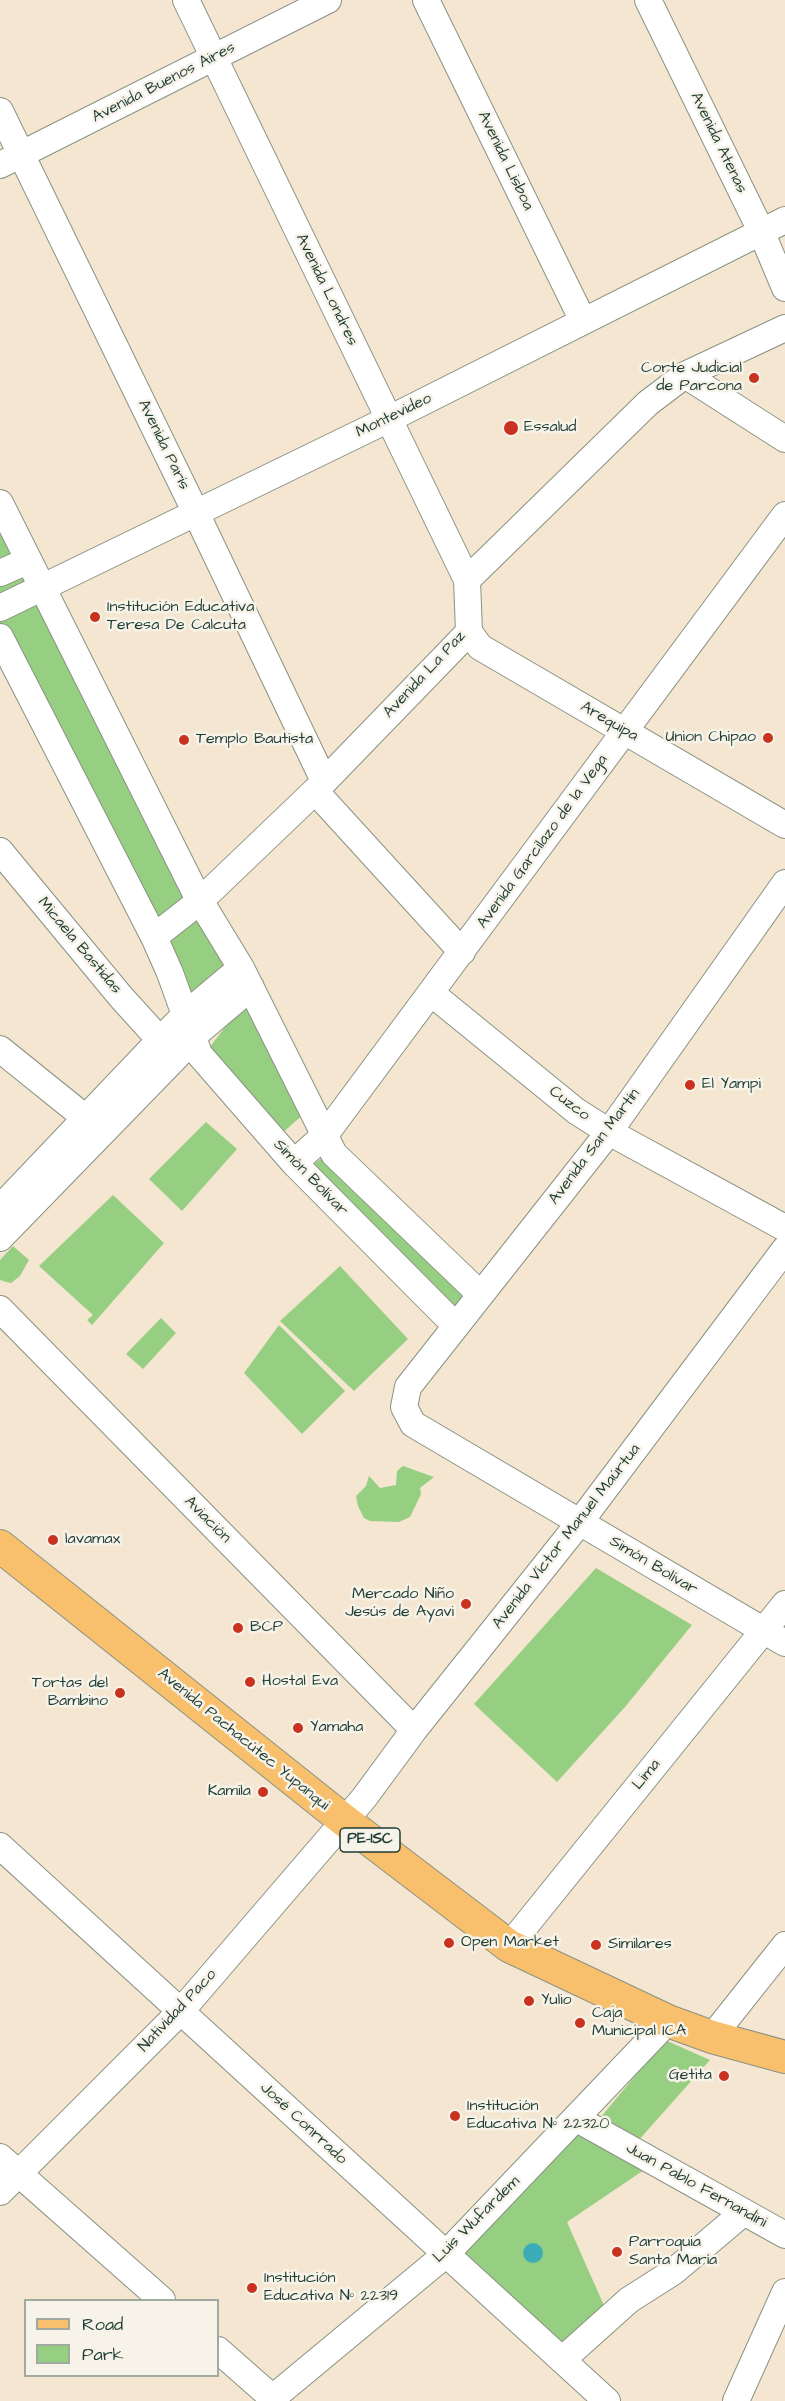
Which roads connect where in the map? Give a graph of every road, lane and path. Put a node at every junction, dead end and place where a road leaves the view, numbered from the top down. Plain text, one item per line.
1 (186, 0) edge
2 (328, 0) edge
3 (426, 0) edge
4 (648, 0) edge
5 (214, 59) junction
6 (0, 111) edge
7 (11, 160) edge
8 (785, 220) edge
9 (761, 231) junction
10 (785, 288) edge
11 (583, 321) junction
12 (785, 328) edge
13 (685, 375) junction
14 (389, 419) junction
15 (785, 439) edge
16 (0, 503) edge
17 (196, 513) junction
18 (785, 515) edge
19 (27, 561) junction
20 (0, 573) edge
21 (467, 580) junction
22 (41, 588) junction
23 (0, 608) edge
24 (469, 632) junction
25 (0, 637) edge
26 (625, 731) junction
27 (319, 786) junction
28 (785, 825) edge
29 (0, 851) edge
30 (785, 883) edge
31 (200, 901) junction
32 (154, 937) junction
33 (462, 952) junction
34 (246, 978) junction
35 (431, 993) junction
36 (189, 1026) junction
37 (160, 1040) junction
38 (0, 1049) edge
39 (94, 1125) junction
40 (609, 1132) junction
41 (325, 1135) junction
42 (294, 1163) junction
43 (0, 1208) edge
44 (785, 1228) edge
45 (0, 1238) edge
46 (785, 1249) edge
47 (480, 1294) junction
48 (0, 1309) edge
49 (456, 1326) junction
50 (404, 1407) joint
51 (580, 1522) junction
52 (0, 1546) edge
53 (785, 1604) edge
54 (774, 1638) edge
55 (414, 1730) junction
56 (345, 1821) junction
57 (0, 1846) edge
58 (785, 1945) edge
59 (509, 1946) junction
60 (181, 2012) junction
61 (668, 2021) junction
62 (712, 2037) junction
63 (785, 2057) edge
64 (577, 2119) junction
65 (9, 2165) edge
66 (0, 2192) edge
67 (744, 2212) junction
68 (785, 2235) edge
69 (445, 2255) junction
70 (785, 2292) edge
71 (160, 2299) edge
72 (219, 2351) edge
73 (562, 2360) junction
74 (264, 2398) edge
75 (607, 2401) edge
76 (736, 2401) edge

1 - 5 street, Avenida Londres
2 - 5 street, Avenida Buenos Aires
3 - 11 street, Avenida Lisboa
4 - 9 street, Avenida Atenas
5 - 7 street, Avenida Buenos Aires
5 - 14 street, Avenida Londres
6 - 7 street, Avenida París
7 - 17 street, Avenida París
8 - 9 street, Montevideo
9 - 10 street, Avenida Atenas
9 - 11 street, Montevideo
11 - 14 street, Montevideo
12 - 13 street
13 - 15 street
13 - 21 street
14 - 17 street, Montevideo
14 - 21 street, Avenida Londres
16 - 19 street
17 - 22 street, Montevideo
17 - 27 street, Avenida París
18 - 26 street, Avenida Garcilazo de la Vega
19 - 20 street
19 - 22 street
21 - 24 street, Avenida La Paz
22 - 23 street, Montevideo
22 - 31 street
24 - 26 street, Arequipa
24 - 27 street, Avenida La Paz
25 - 32 street, Simón Bolívar
26 - 28 street, Arequipa
26 - 33 street, Avenida Garcilazo de la Vega
27 - 31 street, Avenida La Paz
27 - 33 street
29 - 37 street, Micaela Bastidas
30 - 40 street, Avenida San Martín
31 - 32 street, Avenida La Paz
31 - 34 street
32 - 36 street, Simón Bolívar
33 - 35 street, Avenida Garcilazo de la Vega
34 - 36 street
34 - 41 street
35 - 40 street, Cuzco
35 - 41 street, Avenida Garcilazo de la Vega
36 - 37 street
36 - 39 street
36 - 42 street, Simón Bolívar
37 - 39 street
38 - 39 street
39 - 43 street
39 - 45 street
40 - 44 street, Cuzco
40 - 47 street, Avenida San Martín
41 - 42 street, Avenida Garcilazo de la Vega
41 - 47 street
42 - 49 street, Simón Bolívar
46 - 51 street, Avenida Víctor Manuel Maúrtua
47 - 49 street, Avenida San Martín
48 - 55 street, Aviación
49 - 50 street, Avenida San Martín
50 - 51 street, Simón Bolívar
51 - 54 street, Simón Bolívar
51 - 55 street, Avenida Víctor Manuel Maúrtua
52 - 56 main road, Avenida Pachacútec Yupanqui / PE-1SC
53 - 54 street, Lima
54 - 59 street, Lima
55 - 56 street, Avenida Víctor Manuel Maúrtua
56 - 59 main road, Avenida Pachacútec Yupanqui / PE-1SC
56 - 60 street, Natividad Paco
57 - 60 street, José Conrrado
58 - 62 street
59 - 61 main road, Avenida Pachacútec Yupanqui / PE-1SC
60 - 65 street, Natividad Paco
60 - 69 street, José Conrrado
61 - 62 main road, Avenida Pachacútec Yupanqui / PE-1SC
61 - 64 street, Luis Wufardem
62 - 63 main road, Avenida Pachacútec Yupanqui / PE-1SC
64 - 67 street, Juan Pablo Fernandini
64 - 69 street, Luis Wufardem
65 - 66 street, Natividad Paco
65 - 71 street
67 - 68 street, Juan Pablo Fernandini
67 - 73 street
69 - 73 street, José Conrrado
69 - 74 street, Luis Wufardem
70 - 76 street
72 - 74 street
73 - 75 street, José Conrrado

